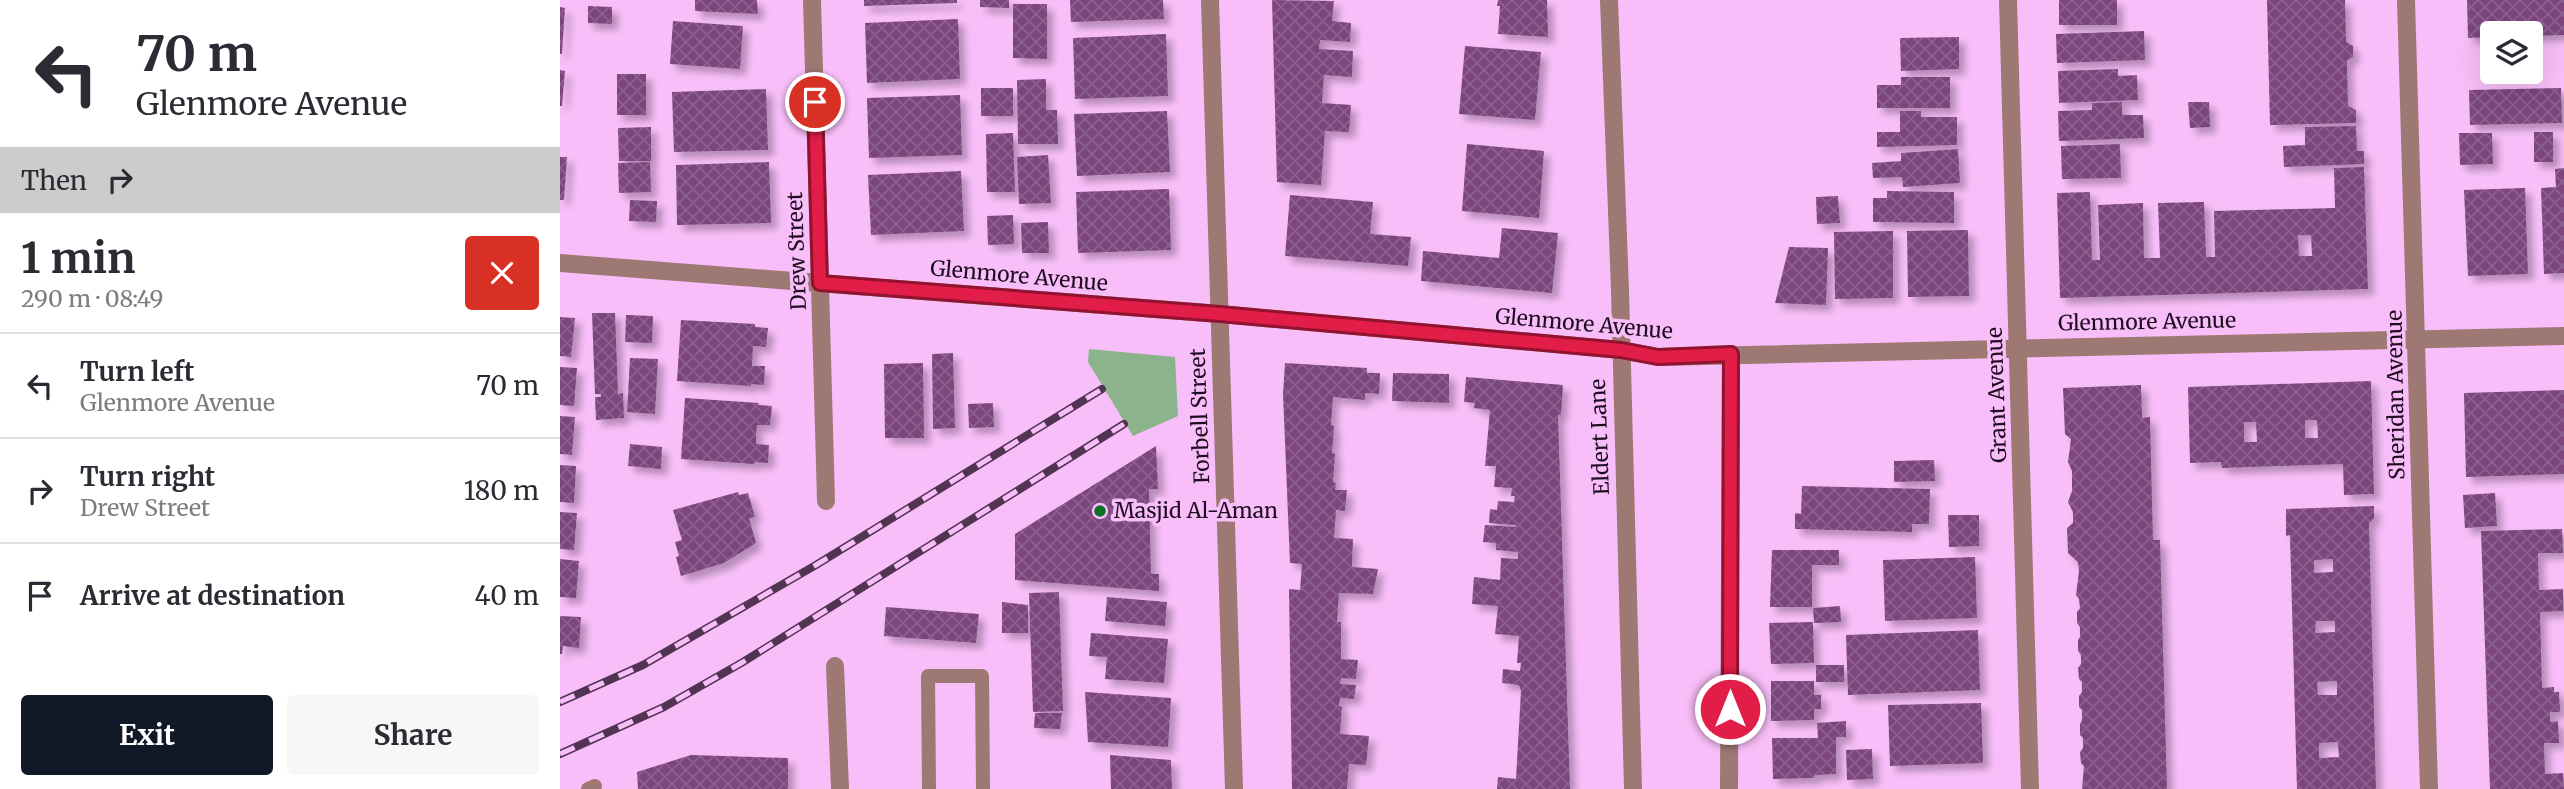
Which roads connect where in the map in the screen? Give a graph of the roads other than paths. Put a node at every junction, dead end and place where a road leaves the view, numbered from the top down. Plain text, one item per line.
1 (812, 0) edge
2 (1210, 0) edge
3 (1609, 0) edge
4 (2008, 0) edge
5 (2406, 0) edge
6 (560, 263) edge
7 (820, 283) junction
8 (1220, 314) junction
9 (2564, 336) edge
10 (2417, 339) junction
11 (2018, 348) junction
12 (1621, 350) junction
13 (1731, 354) junction
14 (826, 501) dead end
15 (835, 666) dead end
16 (588, 789) edge
17 (594, 789) edge
18 (840, 789) edge
19 (929, 789) edge
20 (983, 789) edge
21 (1234, 789) edge
22 (1633, 789) edge
23 (1729, 789) edge
24 (2030, 789) edge
25 (2429, 789) edge

1 - 7 street, Drew Street
2 - 8 street, Forbell Street
3 - 12 street, Eldert Lane
4 - 11 street, Grant Avenue
5 - 10 street, Sheridan Avenue
6 - 7 street, Glenmore Avenue
7 - 8 street, Glenmore Avenue
7 - 14 street, Drew Street
8 - 12 street, Glenmore Avenue
8 - 21 street, Forbell Street
9 - 10 street, Glenmore Avenue
10 - 11 street, Glenmore Avenue
10 - 25 street, Sheridan Avenue
11 - 13 street, Glenmore Avenue
11 - 24 street, Grant Avenue
12 - 13 street, Glenmore Avenue
12 - 22 street, Eldert Lane
13 - 23 street
15 - 18 street
16 - 17 lane
19 - 20 lane

